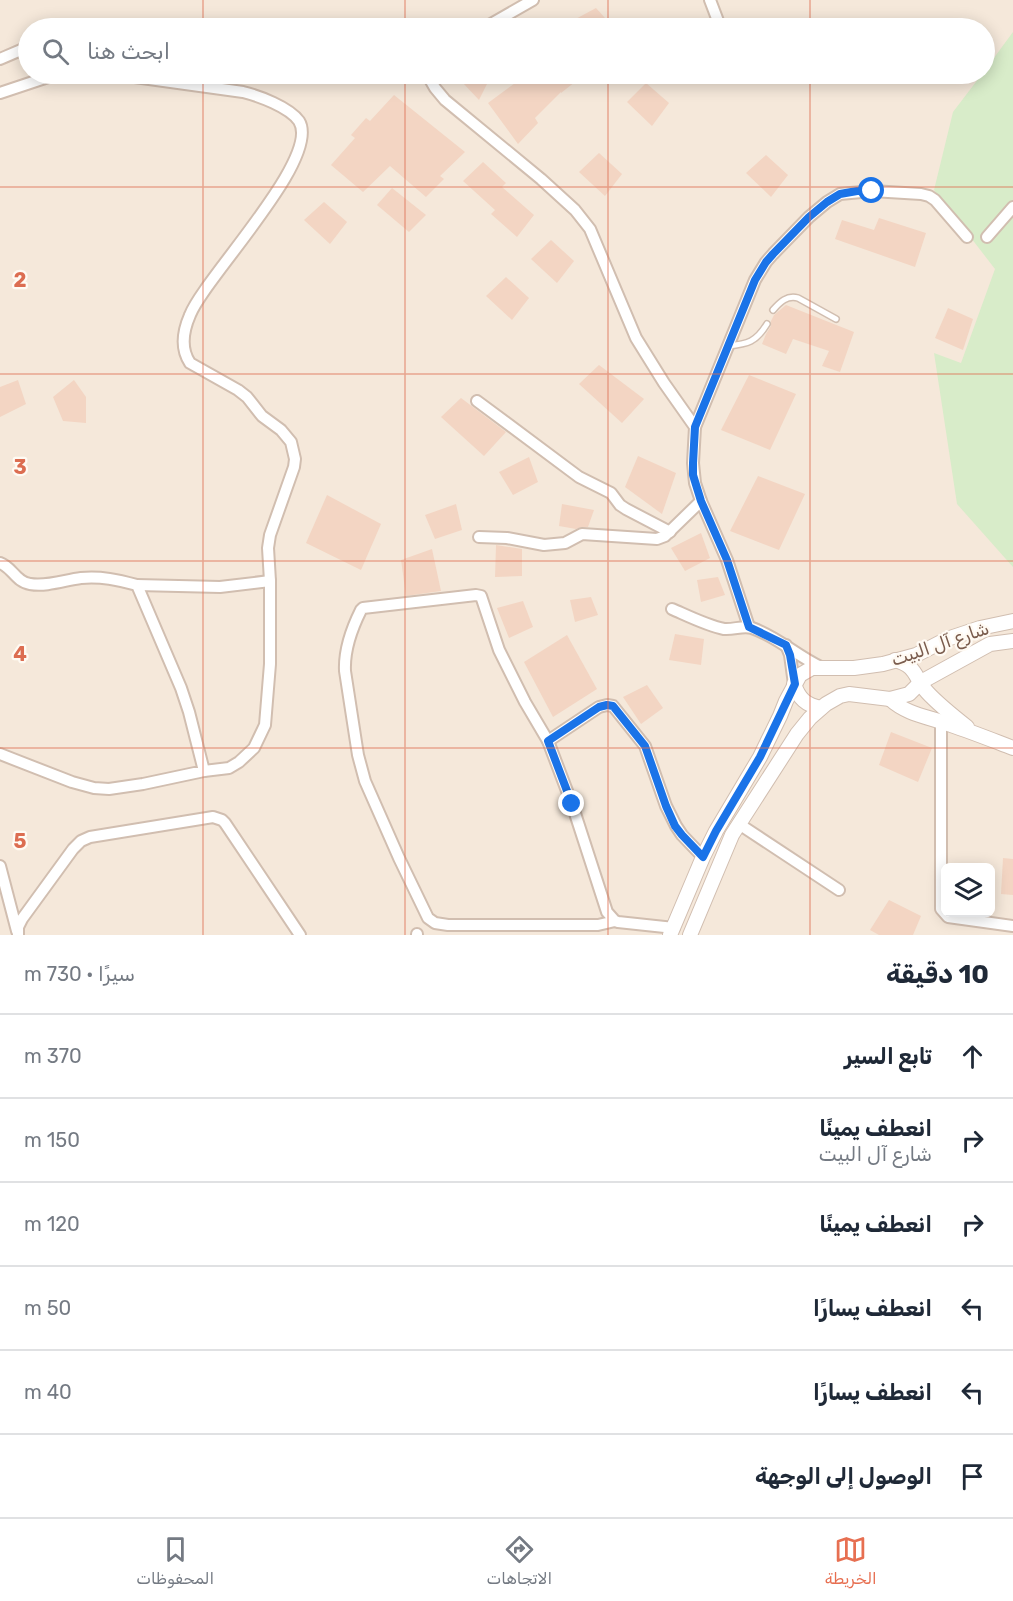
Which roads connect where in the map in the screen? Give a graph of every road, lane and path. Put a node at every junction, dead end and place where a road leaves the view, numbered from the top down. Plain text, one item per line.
1 (533, 0) edge
2 (710, 0) edge
3 (502, 18) edge
4 (717, 18) edge
5 (18, 51) edge
6 (0, 59) edge
7 (27, 84) edge
8 (185, 84) edge
9 (433, 84) edge
10 (0, 93) edge
11 (1013, 207) edge
12 (967, 237) dead end
13 (987, 237) dead end
14 (772, 310) dead end
15 (836, 319) dead end
16 (767, 324) dead end
17 (727, 346) junction
18 (477, 401) dead end
19 (695, 427) junction
20 (701, 501) junction
21 (670, 532) junction
22 (479, 537) dead end
23 (0, 563) edge
24 (270, 581) junction
25 (137, 585) junction
26 (672, 609) dead end
27 (1013, 621) edge
28 (749, 627) junction
29 (1013, 641) edge
30 (786, 645) junction
31 (895, 660) junction
32 (821, 667) junction
33 (921, 682) junction
34 (795, 684) junction
35 (890, 699) junction
36 (821, 708) junction
37 (940, 721) junction
38 (973, 732) junction
39 (548, 741) junction
40 (1013, 748) edge
41 (0, 754) edge
42 (204, 771) junction
43 (739, 824) junction
44 (703, 857) junction
45 (0, 866) edge
46 (839, 890) dead end
47 (615, 921) junction
48 (1013, 926) edge
49 (672, 931) edge
50 (18, 935) edge
51 (300, 935) edge
52 (690, 935) edge

1 - 3 street
2 - 4 street
5 - 6 street
7 - 10 street
8 - 24 street
9 - 19 street
11 - 13 street
12 - 17 street
14 - 15 lane
16 - 17 lane
17 - 19 street
18 - 21 street
19 - 20 street
20 - 21 street
20 - 28 street
21 - 22 street
23 - 25 street
24 - 25 street
24 - 42 street
25 - 42 street
26 - 28 street
27 - 31 street, شارع آل البيت
28 - 30 street
29 - 33 street, شارع آل البيت
30 - 32 street
30 - 34 street
31 - 32 street, شارع آل البيت
31 - 33 street
32 - 34 street
33 - 35 street, شارع آل البيت
33 - 38 street
34 - 36 street
34 - 44 street
35 - 36 street
35 - 37 street
36 - 43 street
37 - 38 street
37 - 48 street
38 - 40 street
39 - 44 street
39 - 47 street
39 - 47 street
41 - 42 street
43 - 46 street
43 - 52 street
44 - 49 street
45 - 50 street
47 - 49 street
50 - 51 street

